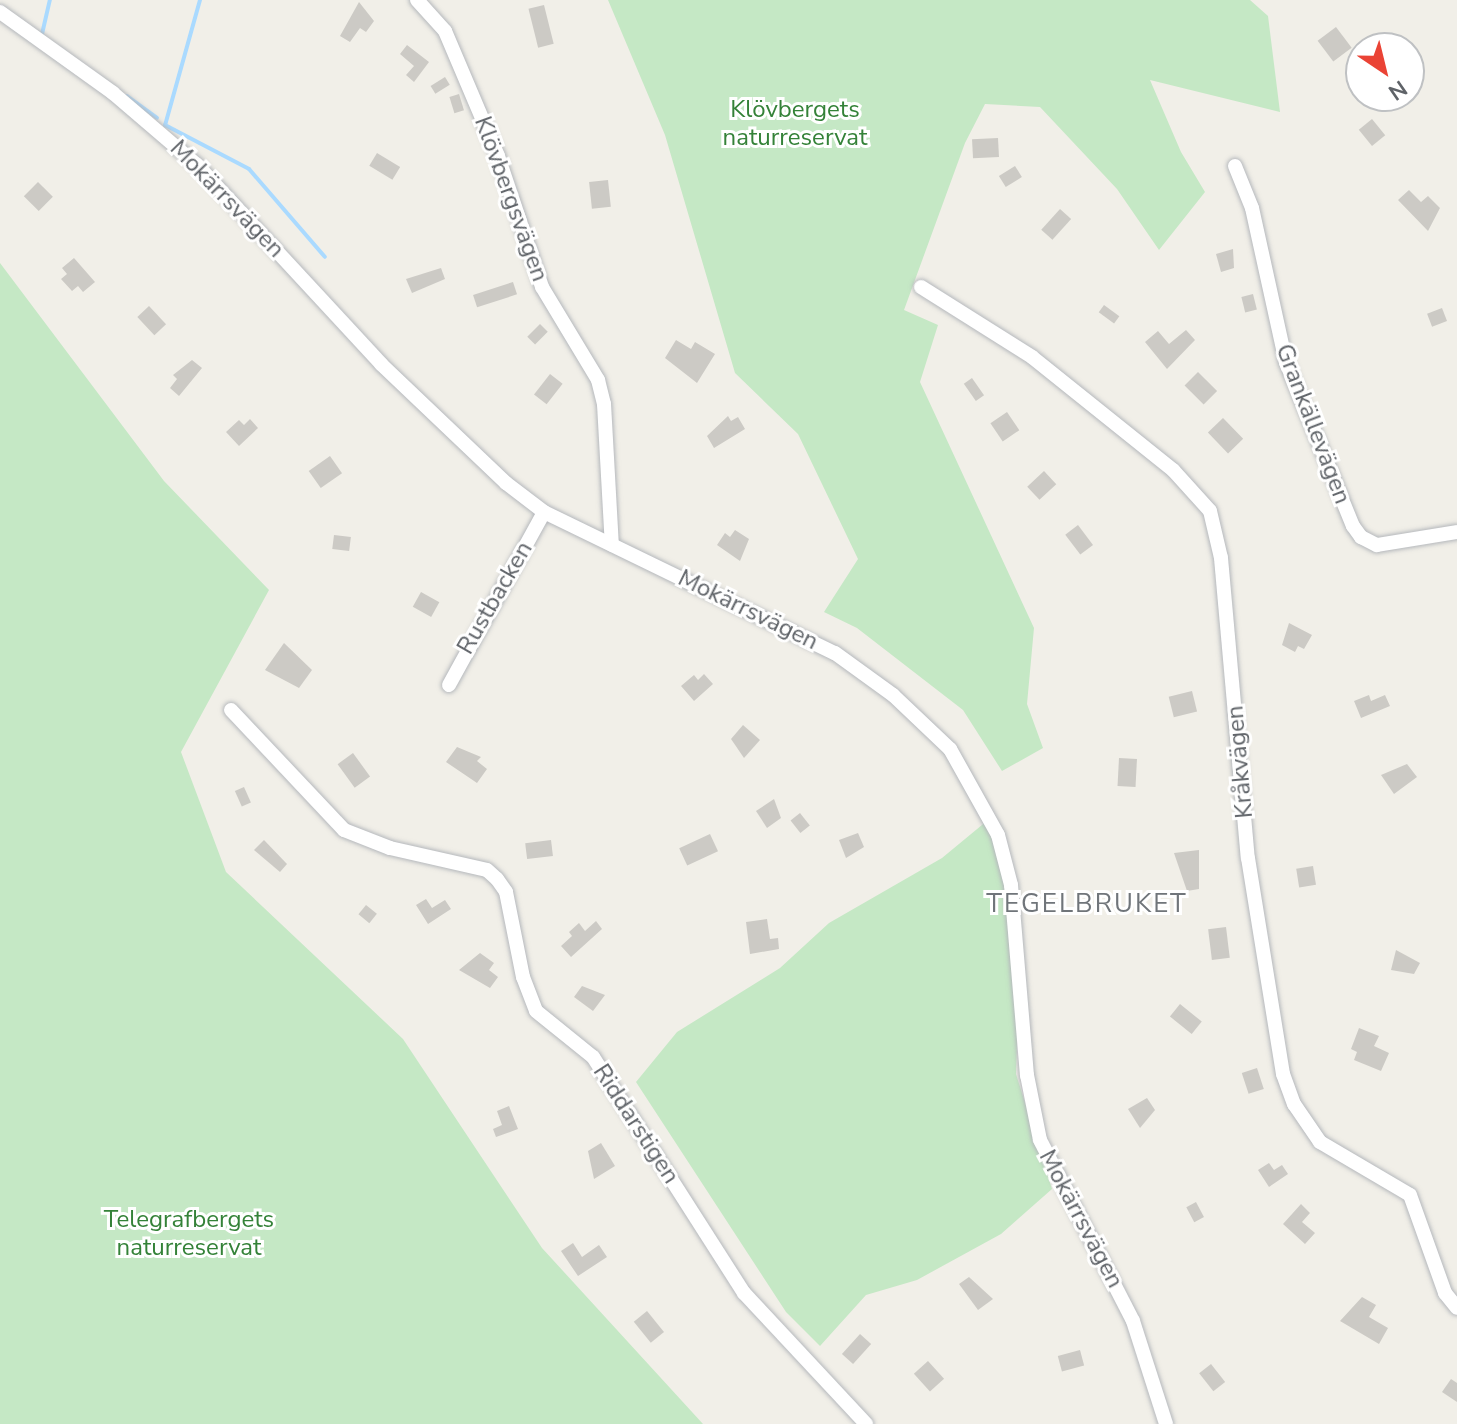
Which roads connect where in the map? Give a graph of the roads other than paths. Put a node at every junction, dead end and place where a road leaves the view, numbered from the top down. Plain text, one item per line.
1 (417, 0) edge
2 (0, 12) edge
3 (1235, 166) dead end
4 (921, 287) dead end
5 (544, 512) junction
6 (1457, 532) edge
7 (612, 545) junction
8 (449, 685) dead end
9 (231, 710) dead end
10 (1457, 1308) edge
11 (866, 1424) edge
12 (1166, 1424) edge

1 - 7 street, Klövbergsvägen
2 - 5 street, Mokärrsvägen
3 - 6 street, Grankällevägen
4 - 10 street, Kråkvägen
5 - 7 street, Mokärrsvägen
5 - 8 street, Rustbacken
7 - 12 street, Mokärrsvägen
9 - 11 street, Riddarstigen

